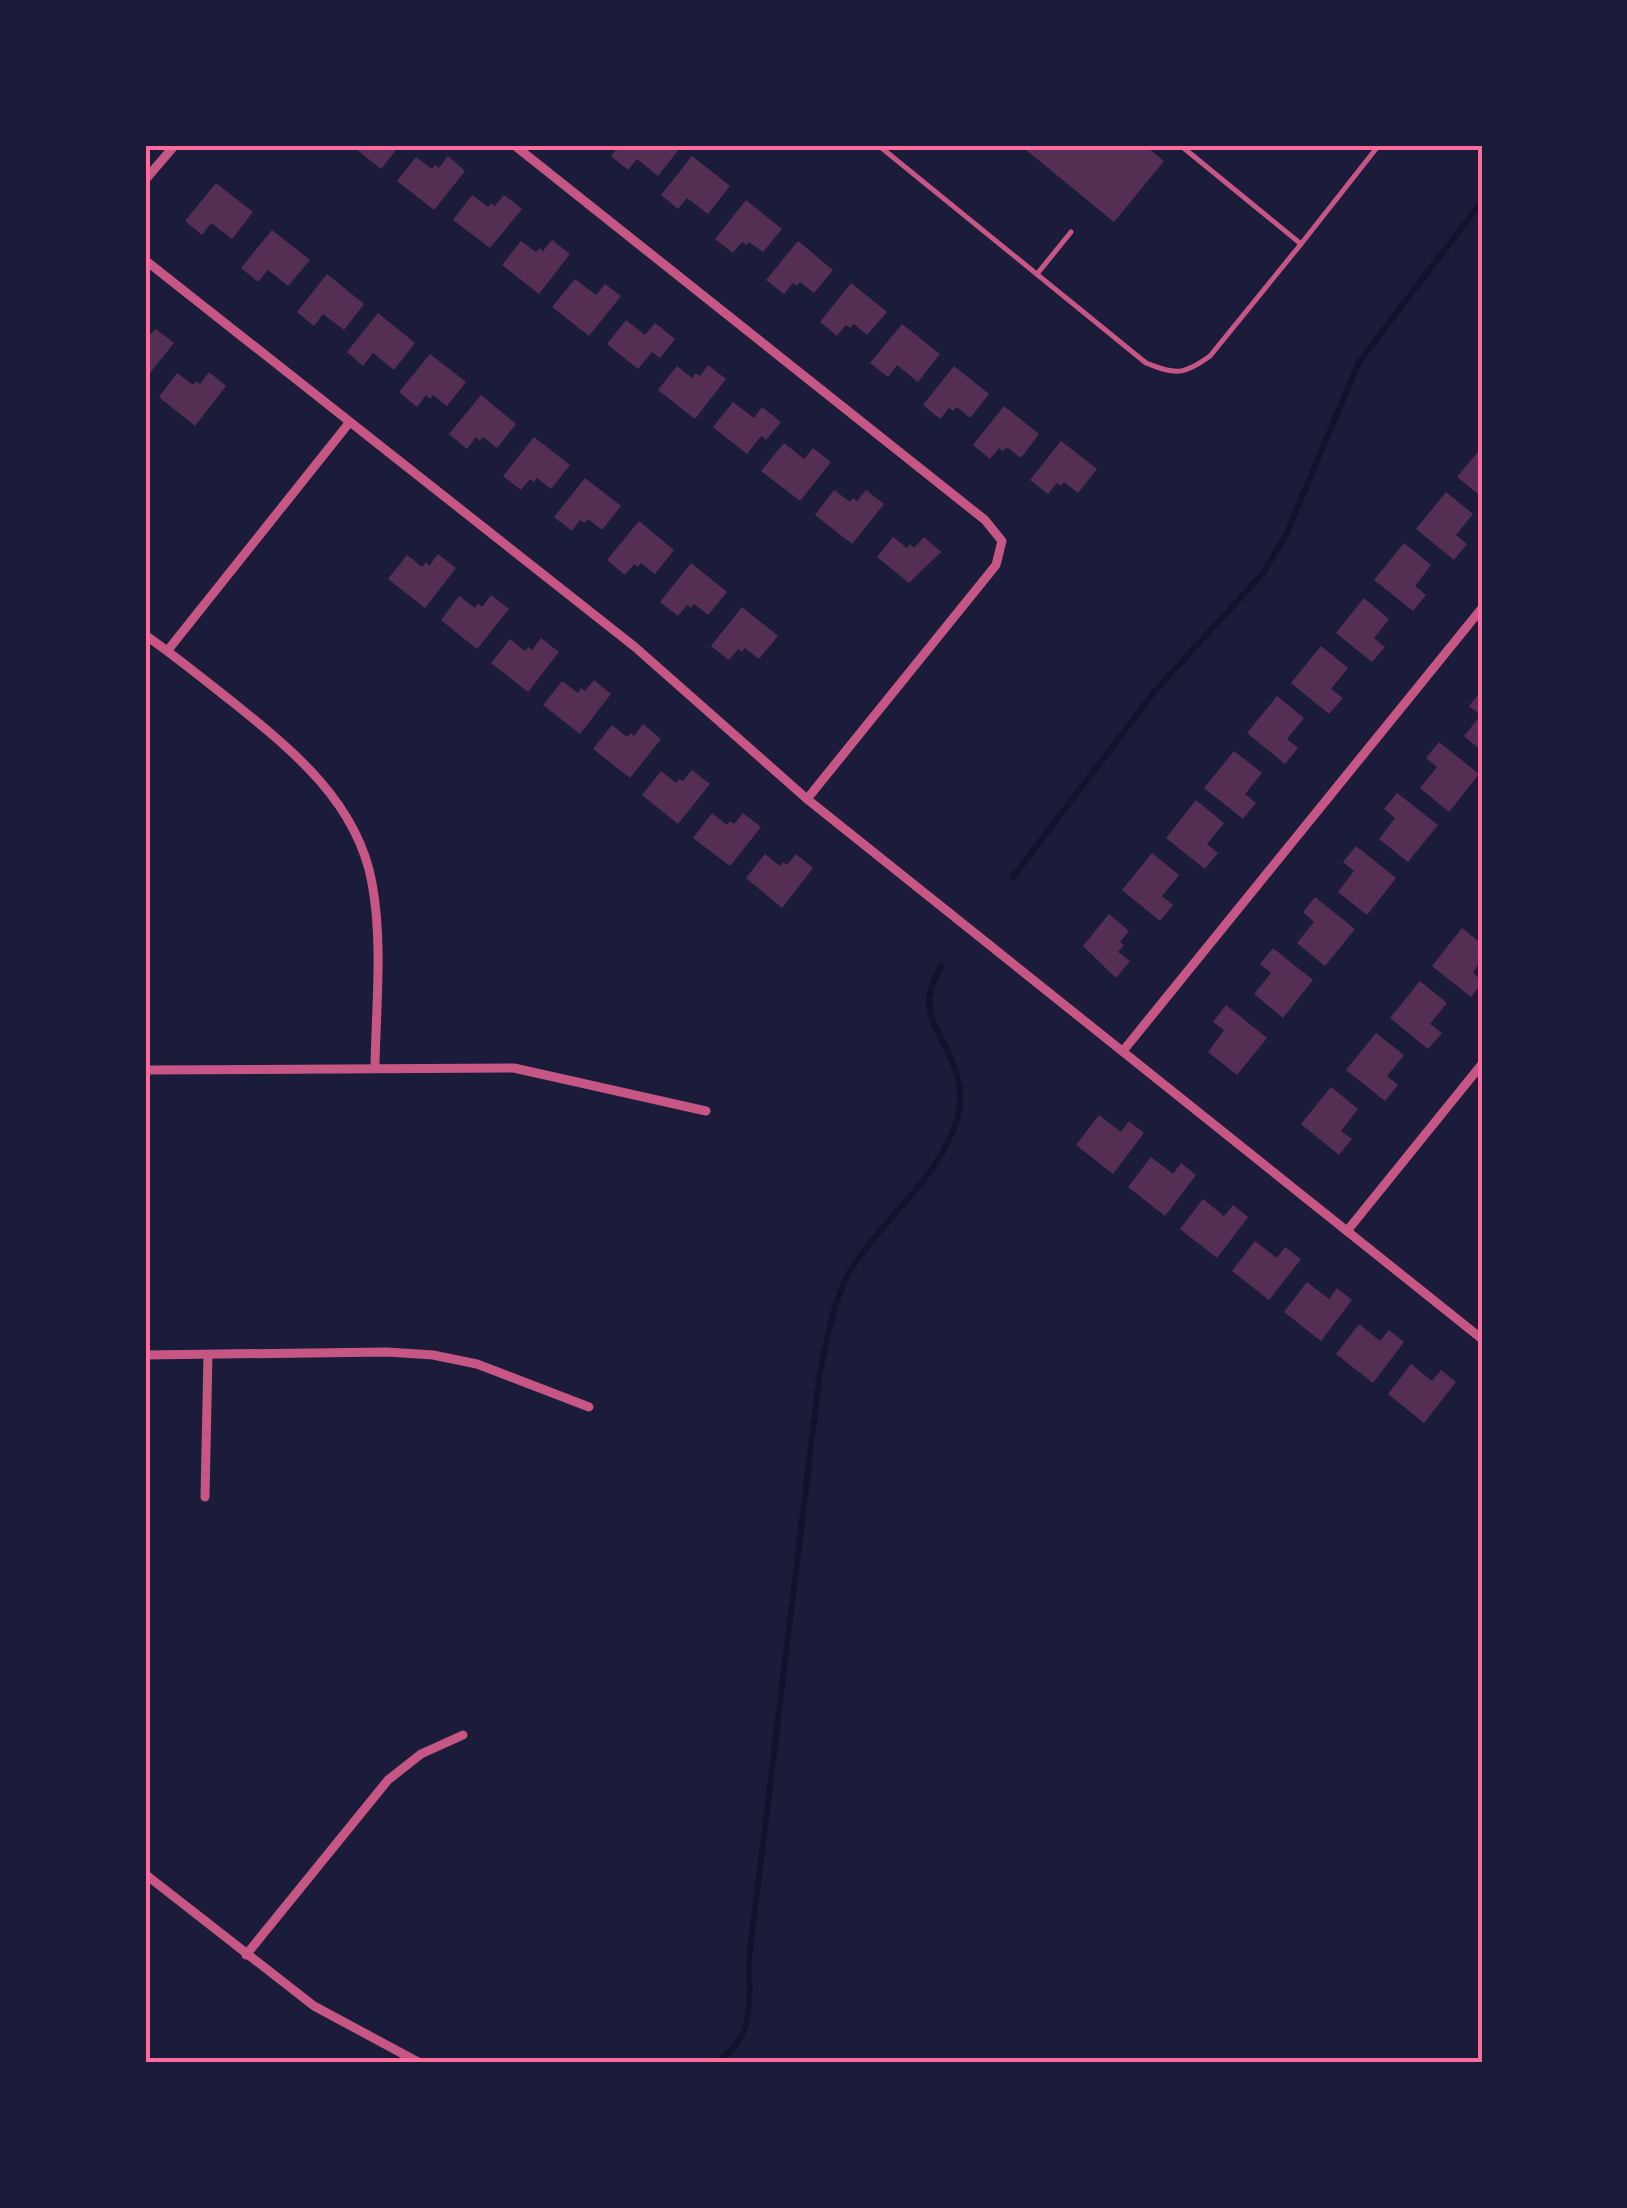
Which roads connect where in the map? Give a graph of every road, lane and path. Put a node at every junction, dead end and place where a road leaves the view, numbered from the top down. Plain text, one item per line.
1 (174, 145) edge
2 (514, 145) edge
3 (878, 145) edge
4 (1180, 145) edge
5 (1379, 145) edge
6 (145, 180) edge
7 (1071, 232) dead end
8 (1301, 244) junction
9 (145, 260) edge
10 (1037, 274) junction
11 (349, 423) junction
12 (1482, 608) edge
13 (145, 634) edge
14 (168, 650) junction
15 (807, 799) junction
16 (1123, 1051) junction
17 (1482, 1064) edge
18 (376, 1066) junction
19 (145, 1070) edge
20 (706, 1111) dead end
21 (1347, 1231) junction
22 (1482, 1338) edge
23 (145, 1354) edge
24 (208, 1356) junction
25 (589, 1407) dead end
26 (204, 1496) dead end
27 (463, 1735) dead end
28 (145, 1874) edge
29 (246, 1955) junction
30 (420, 2063) edge

1 - 6 street
2 - 15 street
3 - 10 lane
4 - 8 lane
5 - 8 lane
7 - 10 lane
8 - 10 lane
9 - 11 street
11 - 14 street
11 - 15 street
12 - 16 street
13 - 14 street
14 - 18 street
15 - 16 street
16 - 21 street
17 - 21 street
18 - 19 street
18 - 20 street
21 - 22 street
23 - 24 street
24 - 25 street
24 - 26 street
27 - 29 street
28 - 29 street
29 - 30 street

